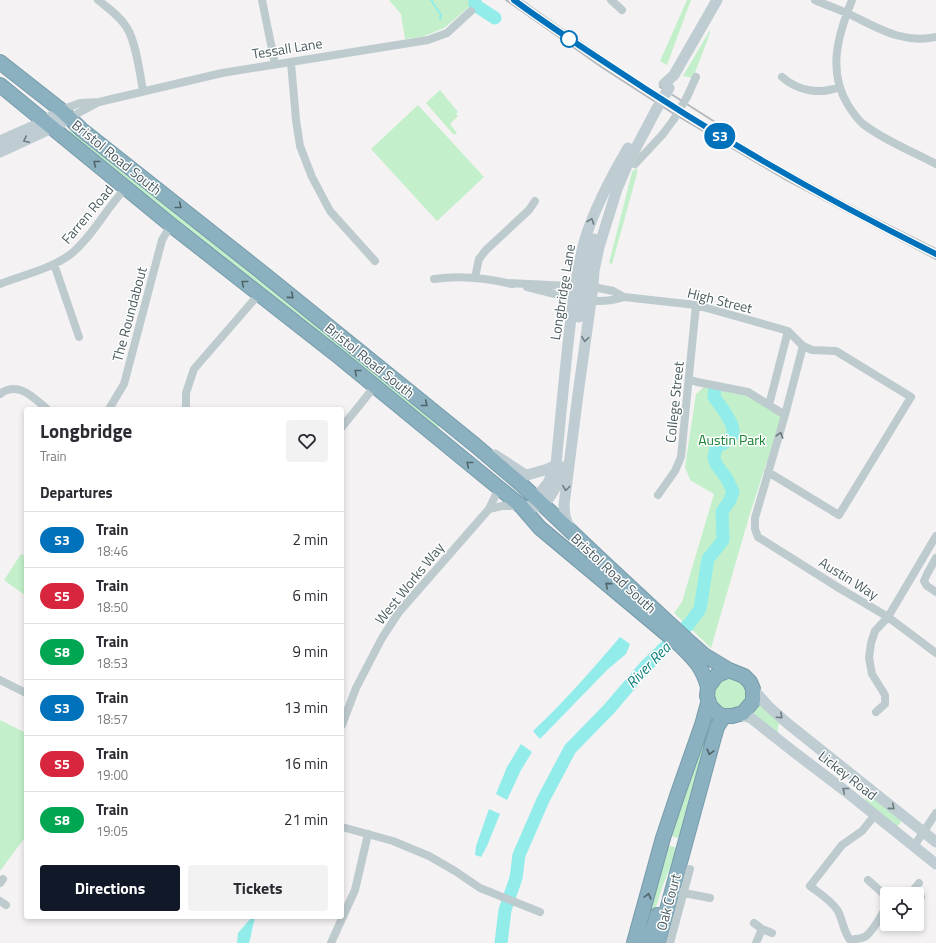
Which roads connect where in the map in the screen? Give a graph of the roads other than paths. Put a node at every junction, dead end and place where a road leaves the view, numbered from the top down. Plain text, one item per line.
1 (98, 0) edge
2 (262, 0) edge
3 (611, 0) edge
4 (717, 0) edge
5 (815, 0) edge
6 (852, 0) edge
7 (622, 10) dead end
8 (471, 11) dead end
9 (847, 13) junction
10 (936, 37) edge
11 (0, 62) edge
12 (291, 63) junction
13 (275, 64) junction
14 (0, 70) edge
15 (696, 77) dead end
16 (782, 77) dead end
17 (0, 85) edge
18 (840, 87) junction
19 (143, 92) junction
20 (100, 102) junction
21 (26, 106) junction
22 (87, 109) junction
23 (654, 109) junction
24 (56, 119) junction
25 (82, 130) junction
26 (20, 132) junction
27 (0, 141) edge
28 (0, 152) edge
29 (936, 164) edge
30 (626, 167) junction
31 (126, 188) junction
32 (157, 189) junction
33 (535, 201) dead end
34 (171, 225) junction
35 (375, 261) dead end
36 (54, 264) junction
37 (475, 277) junction
38 (434, 279) dead end
39 (507, 283) junction
40 (0, 284) edge
41 (584, 287) junction
42 (259, 294) junction
43 (624, 297) junction
44 (582, 300) junction
45 (696, 305) junction
46 (788, 331) junction
47 (79, 337) dead end
48 (803, 346) junction
49 (690, 379) junction
50 (375, 386) junction
51 (0, 394) edge
52 (578, 394) junction
53 (769, 405) junction
54 (45, 407) edge
55 (110, 407) edge
56 (186, 407) edge
57 (785, 415) junction
58 (444, 419) junction
59 (344, 425) edge
60 (433, 434) junction
61 (463, 435) junction
62 (475, 445) junction
63 (556, 465) junction
64 (768, 472) junction
65 (499, 488) junction
66 (658, 495) dead end
67 (538, 503) junction
68 (521, 506) junction
69 (489, 509) junction
70 (570, 531) junction
71 (936, 536) edge
72 (936, 558) edge
73 (593, 572) junction
74 (936, 592) edge
75 (888, 617) junction
76 (663, 624) junction
77 (683, 644) junction
78 (936, 654) edge
79 (729, 670) junction
80 (0, 680) edge
81 (708, 687) junction
82 (753, 689) junction
83 (24, 692) edge
84 (708, 703) junction
85 (876, 712) dead end
86 (740, 714) junction
87 (724, 716) junction
88 (344, 720) edge
89 (692, 753) junction
90 (936, 813) edge
91 (875, 815) junction
92 (344, 828) edge
93 (924, 832) junction
94 (368, 834) junction
95 (662, 841) junction
96 (936, 842) edge
97 (683, 846) junction
98 (914, 846) junction
99 (936, 864) edge
100 (690, 869) dead end
101 (868, 880) dead end
102 (919, 883) dead end
103 (915, 887) edge
104 (677, 889) junction
105 (880, 891) edge
106 (710, 898) dead end
107 (344, 908) edge
108 (540, 912) dead end
109 (880, 916) edge
110 (340, 919) edge
111 (754, 922) dead end
112 (762, 929) junction
113 (772, 933) dead end
114 (639, 940) edge
115 (851, 941) edge
116 (331, 943) edge
117 (658, 943) edge
118 (670, 943) edge
119 (756, 943) edge

1 - 19 street
2 - 13 street
3 - 7 street
4 - 23 street, Longbridge Lane, bridge
5 - 9 street
6 - 9 street
8 - 12 street, Tessall Lane
9 - 10 street
9 - 18 street
11 - 24 highway, Bristol Road South
12 - 13 street, Tessall Lane
12 - 35 street
13 - 19 street, Tessall Lane
14 - 24 highway
15 - 30 street, bridge
16 - 18 street
17 - 21 highway, Bristol Road South
18 - 29 street
19 - 20 street, Tessall Lane
20 - 22 street, Tessall Lane
20 - 24 street, Tessall Lane
21 - 24 highway, Bristol Road South
21 - 26 street
22 - 24 street, Tessall Lane
22 - 25 street
23 - 30 street, Longbridge Lane
41 -> 23 street, Longbridge Lane
24 - 25 highway, Bristol Road South
24 - 26 street, Tessall Lane
24 -> 28 street, Tessall Lane
31 -> 24 highway, Bristol Road South
25 - 32 highway, Bristol Road South
26 - 27 street, Tessall Lane
30 - 41 street, Longbridge Lane
31 - 34 highway, Bristol Road South
31 - 36 street, Farren Road
32 - 34 highway
32 -> 58 highway, Bristol Road South
33 - 37 street
42 -> 34 highway, Bristol Road South
34 - 55 street, The Roundabout
36 - 40 street, Farren Road
36 - 47 street
37 - 38 street
37 - 39 street
39 - 41 street, High Street
39 - 44 street, High Street
41 - 43 street, High Street
41 - 44 street
41 - 44 street, Longbridge Lane
50 -> 42 highway, Bristol Road South
42 - 56 street
43 - 44 street, High Street
43 - 45 street, High Street
44 -> 52 street, Longbridge Lane
44 - 63 street, Longbridge Lane
45 - 46 street, High Street
45 - 49 street, College Street
46 - 48 street, High Street
46 - 53 street
48 - 57 street
48 - 64 street
49 - 53 street
49 - 66 street, College Street
50 - 59 street
50 - 60 highway, Bristol Road South
51 - 54 street
52 - 67 street, Longbridge Lane
52 -> 70 street, Longbridge Lane
53 - 57 street
64 -> 57 street
58 - 60 highway
58 - 61 highway, Bristol Road South
65 -> 60 highway, Bristol Road South
61 - 62 highway, Bristol Road South
61 - 65 highway
62 - 63 street
62 - 67 highway, Bristol Road South
63 - 67 street, Longbridge Lane
64 - 75 street, Austin Way
65 - 68 highway, Bristol Road South
65 - 69 street, West Works Way
67 - 68 street
67 - 70 highway, Bristol Road South
67 - 73 highway
68 - 69 street
68 - 73 highway, Bristol Road South
69 - 88 street, West Works Way
70 - 76 highway, Bristol Road South
71 - 75 street
72 - 74 street
76 -> 73 highway, Bristol Road South
75 - 78 street, Austin Way
75 - 85 street
76 - 77 highway, Bristol Road South
77 - 79 highway, Bristol Road South
77 - 81 highway, Bristol Road South
77 - 89 highway
79 - 81 highway
79 - 82 highway
80 - 83 street
81 - 84 highway
82 - 86 highway
82 -> 93 street, Lickey Road
84 - 87 highway
84 - 89 highway
86 - 87 highway
91 -> 86 street, Lickey Road
87 -> 97 highway
89 - 95 highway
90 - 93 street
91 - 98 street, Lickey Road
91 - 115 street
92 - 94 street
93 - 96 street, Lickey Road
93 - 98 street
94 - 107 street
94 - 108 street
95 - 97 highway
114 -> 95 highway
97 - 104 highway
98 - 99 street, Lickey Road
100 - 104 street, Oak Court
101 - 105 street
102 - 103 street
104 - 106 street
104 - 114 highway
104 - 117 highway
104 - 118 street, Oak Court
109 - 115 street
110 - 116 street
111 - 112 street
112 - 113 street
112 - 119 street

